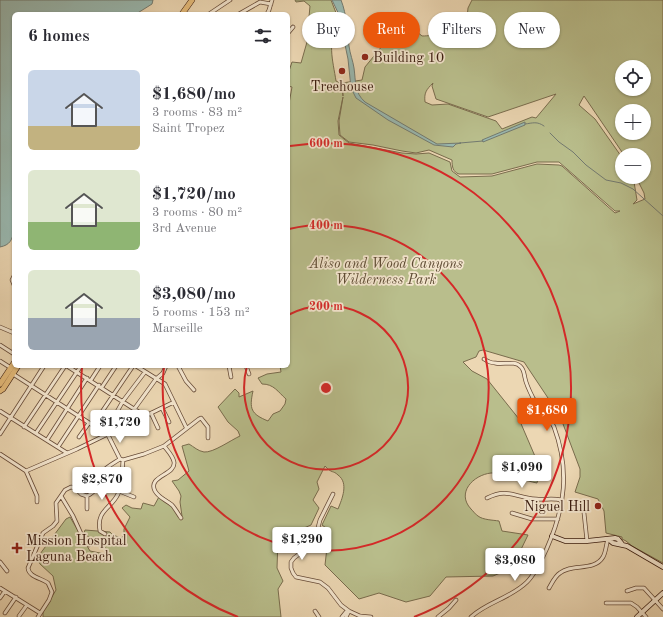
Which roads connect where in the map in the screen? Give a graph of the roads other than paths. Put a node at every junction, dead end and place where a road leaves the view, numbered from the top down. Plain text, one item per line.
1 (192, 0) edge
2 (230, 0) edge
3 (272, 0) edge
4 (271, 4) junction
5 (183, 12) edge
6 (212, 12) edge
7 (242, 12) edge
8 (267, 12) edge
9 (293, 27) dead end
10 (290, 31) edge
11 (0, 328) edge
12 (12, 332) edge
13 (0, 345) edge
14 (12, 353) edge
15 (0, 360) edge
16 (484, 360) dead end
17 (12, 366) edge
18 (12, 368) edge
19 (16, 368) edge
20 (43, 368) edge
21 (65, 368) edge
22 (70, 368) edge
23 (80, 368) edge
24 (99, 368) edge
25 (115, 368) edge
26 (132, 368) edge
27 (139, 368) edge
28 (165, 368) edge
29 (179, 368) edge
30 (230, 368) edge
31 (247, 368) edge
32 (77, 372) junction
33 (145, 372) junction
34 (249, 374) dead end
35 (10, 375) junction
36 (232, 377) dead end
37 (87, 378) junction
38 (156, 379) junction
39 (91, 380) junction
40 (0, 384) edge
41 (99, 385) junction
42 (31, 386) junction
43 (102, 387) junction
44 (194, 390) dead end
45 (0, 391) edge
46 (113, 394) junction
47 (45, 396) junction
48 (123, 401) junction
49 (174, 402) junction
50 (57, 403) junction
51 (135, 408) junction
52 (162, 408) junction
53 (67, 410) junction
54 (0, 411) edge
55 (151, 413) junction
56 (78, 416) junction
57 (145, 416) junction
58 (114, 417) dead end
59 (10, 418) junction
60 (139, 418) junction
61 (169, 422) dead end
62 (89, 423) junction
63 (94, 425) junction
64 (24, 427) junction
65 (186, 427) junction
66 (158, 428) dead end
67 (36, 433) junction
68 (146, 433) dead end
69 (0, 434) edge
70 (108, 435) junction
71 (79, 437) dead end
72 (208, 438) dead end
73 (47, 440) junction
74 (164, 446) junction
75 (58, 447) junction
76 (67, 453) junction
77 (0, 455) edge
78 (122, 460) junction
79 (26, 471) junction
80 (119, 491) junction
81 (333, 494) dead end
82 (61, 496) junction
83 (87, 496) junction
84 (134, 497) dead end
85 (487, 498) dead end
86 (561, 500) junction
87 (37, 502) dead end
88 (87, 509) dead end
89 (512, 513) dead end
90 (584, 513) dead end
91 (181, 518) dead end
92 (558, 519) junction
93 (105, 534) dead end
94 (552, 536) junction
95 (608, 539) junction
96 (588, 541) junction
97 (89, 545) dead end
98 (0, 562) edge
99 (663, 567) edge
100 (7, 571) dead end
101 (0, 588) edge
102 (549, 588) dead end
103 (5, 591) junction
104 (627, 591) dead end
105 (663, 593) edge
106 (16, 597) junction
107 (0, 598) edge
108 (456, 600) dead end
109 (655, 601) junction
110 (606, 603) dead end
111 (27, 605) junction
112 (663, 609) edge
113 (315, 611) dead end
114 (349, 611) junction
115 (5, 613) dead end
116 (40, 613) junction
117 (644, 615) edge
118 (19, 616) dead end
119 (38, 617) edge
120 (319, 617) edge
121 (342, 617) edge
122 (346, 617) edge
123 (371, 617) edge
124 (438, 617) edge
125 (470, 617) edge
126 (637, 617) edge

1 - 5 highway
2 - 6 street
3 - 4 street
4 - 7 street
4 - 8 street
9 - 10 street
11 - 12 street
13 - 14 street
15 - 17 street
16 - 86 street
18 - 35 highway
19 - 35 highway
20 - 42 street
21 - 47 street
22 - 32 street
23 - 32 street
24 - 39 street
25 - 43 street
26 - 46 street
27 - 33 street
28 - 38 street
29 - 44 street
30 - 36 street
31 - 34 street
32 - 37 street
32 - 50 street
33 - 38 street
33 - 48 street
35 - 40 highway
35 - 42 street
35 - 45 highway
37 - 39 street
37 - 53 street
38 - 49 street
38 - 51 street
39 - 41 street
41 - 43 street
41 - 56 street
42 - 47 street
42 - 59 street
43 - 46 street
46 - 48 street
46 - 63 street
47 - 50 street
47 - 64 street
48 - 51 street
48 - 58 street
49 - 52 street
49 - 65 street
50 - 53 street
50 - 67 street
51 - 57 street
52 - 55 street
52 - 61 street
53 - 56 street
53 - 73 street
54 - 59 street
55 - 57 street
55 - 66 street
56 - 62 street
56 - 75 street
57 - 60 street
59 - 64 street
59 - 69 street
60 - 68 street
60 - 70 street
62 - 63 street
62 - 71 street
63 - 70 street
64 - 67 street
65 - 72 street
65 - 74 street
67 - 73 street
70 - 76 street
70 - 78 street
73 - 75 street
74 - 78 street
74 - 91 street
75 - 76 street
76 - 79 street
77 - 79 street
78 - 80 street
78 - 83 street
79 - 87 street
80 - 84 street
80 - 93 street
81 - 114 street
82 - 83 street
82 - 97 street
82 - 116 street
83 - 88 street
85 - 86 street
86 - 92 street
89 - 92 street
90 - 96 street
92 - 94 street
94 - 96 street
94 - 125 street
95 - 96 street
95 - 99 street
95 - 102 street
98 - 100 street
101 - 103 street
103 - 106 street
103 - 107 street
104 - 109 street
105 - 109 street
106 - 111 street
106 - 115 street
108 - 124 street
109 - 112 street
109 - 117 street
110 - 117 street
111 - 116 street
111 - 118 street
113 - 120 street
114 - 121 street
114 - 122 street
114 - 123 street
116 - 119 street
117 - 126 street

